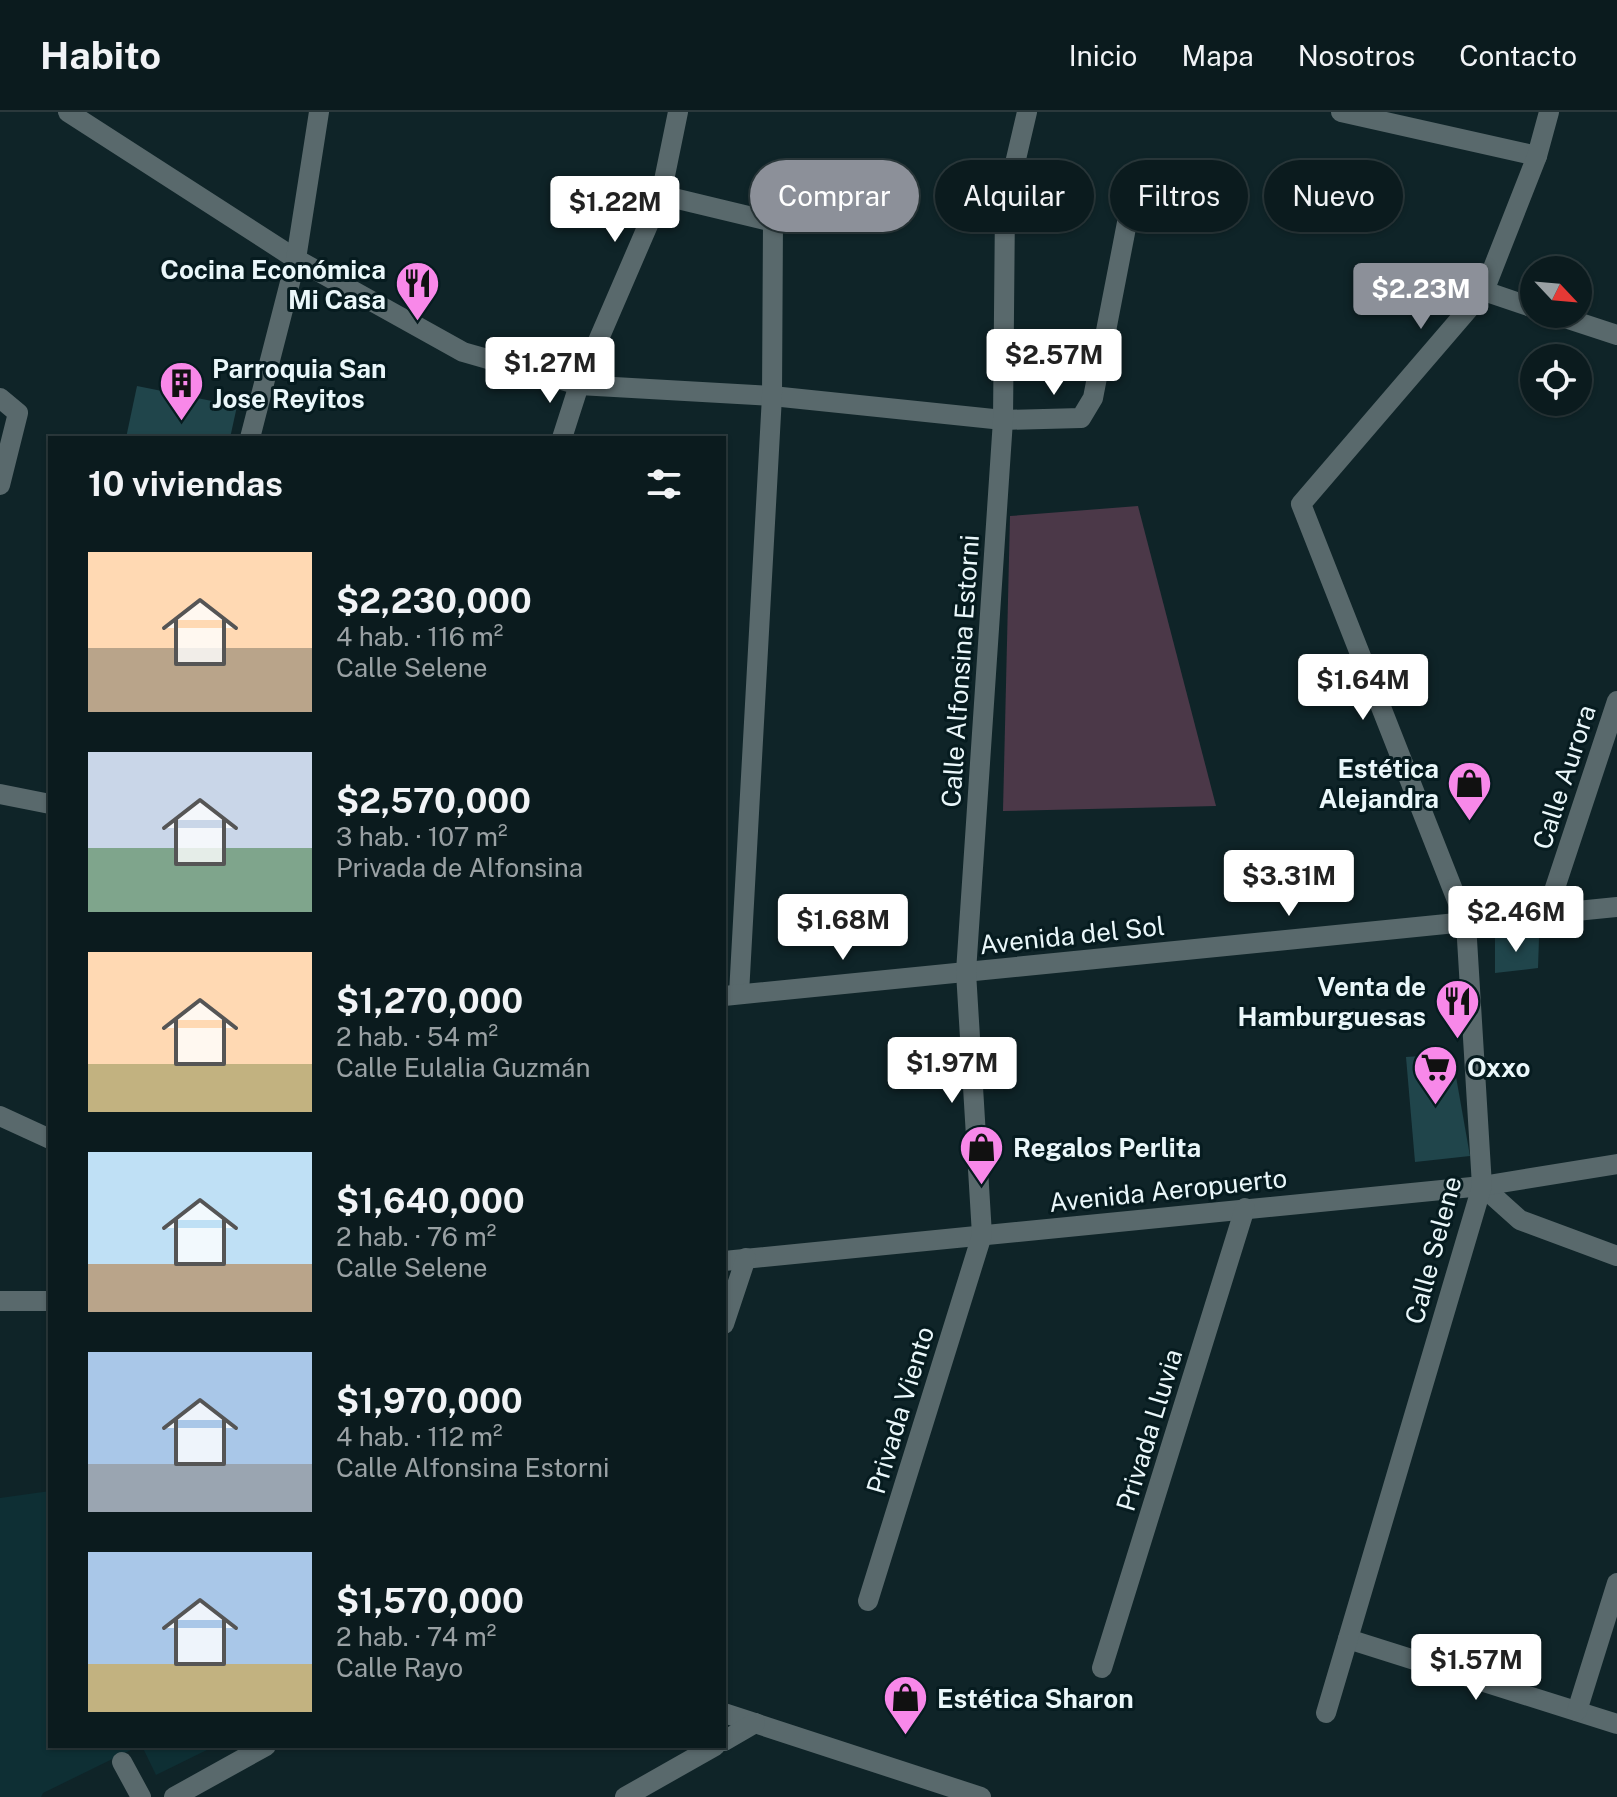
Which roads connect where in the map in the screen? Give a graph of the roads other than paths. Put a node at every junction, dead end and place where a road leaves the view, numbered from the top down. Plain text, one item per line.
1 (319, 112) edge
2 (678, 112) edge
3 (1027, 112) edge
4 (1341, 112) edge
5 (1549, 112) edge
6 (78, 115) edge
7 (1537, 156) junction
8 (661, 195) junction
9 (1125, 232) edge
10 (296, 259) junction
11 (1484, 291) junction
12 (1520, 303) edge
13 (1592, 327) edge
14 (1617, 335) edge
15 (579, 385) junction
16 (772, 396) junction
17 (0, 398) edge
18 (1003, 420) junction
19 (251, 436) edge
20 (563, 436) edge
21 (0, 485) edge
22 (1617, 701) edge
23 (0, 794) edge
24 (48, 804) edge
25 (1617, 907) edge
26 (1546, 915) junction
27 (1466, 923) junction
28 (966, 972) junction
29 (731, 995) edge
30 (0, 1116) edge
31 (48, 1138) edge
32 (1617, 1164) edge
33 (1482, 1186) junction
34 (1245, 1208) junction
35 (982, 1235) junction
36 (1617, 1256) edge
37 (746, 1258) junction
38 (726, 1261) edge
39 (0, 1301) edge
40 (48, 1301) edge
41 (726, 1318) edge
42 (1617, 1583) edge
43 (868, 1601) dead end
44 (1348, 1639) junction
45 (1102, 1668) dead end
46 (1577, 1711) junction
47 (1326, 1713) dead end
48 (726, 1714) edge
49 (755, 1723) junction
50 (1617, 1724) edge
51 (726, 1740) edge
52 (262, 1748) edge
53 (711, 1748) edge
54 (122, 1762) dead end
55 (141, 1797) edge
56 (174, 1797) edge
57 (625, 1797) edge
58 (981, 1797) edge

1 - 10 street
2 - 8 street
3 - 18 street, Calle Alfonsina Estorni
4 - 7 street
5 - 7 street, Calle Selene
6 - 10 street
7 - 11 street, Calle Selene
8 - 15 street
8 - 16 street
9 - 18 street
10 - 15 street
10 - 19 street
11 - 12 street
11 - 27 street, Calle Selene
13 - 14 street
15 - 16 street
15 - 20 street
16 - 18 street
16 - 29 street
17 - 21 street
18 - 28 street, Calle Alfonsina Estorni
22 - 26 street, Calle Aurora
23 - 24 street
25 - 26 street, Avenida del Sol
26 - 27 street, Avenida del Sol
27 - 28 street, Avenida del Sol
27 - 33 street, Calle Selene
28 - 29 street, Avenida del Sol
28 - 35 street, Calle Alfonsina Estorni
30 - 31 street
32 - 33 street, Avenida Aeropuerto
33 - 34 street, Avenida Aeropuerto
33 - 36 street
33 - 44 street, Calle Selene
34 - 35 street, Avenida Aeropuerto
34 - 45 street, Privada Lluvia
35 - 37 street, Avenida Aeropuerto
35 - 43 street, Privada Viento
37 - 38 street, Avenida Aeropuerto
37 - 41 street
39 - 40 street
42 - 46 street
44 - 46 street
44 - 47 street, Calle Selene
46 - 50 street
48 - 49 street
49 - 51 street
49 - 58 street
52 - 56 street
53 - 57 street
54 - 55 street

